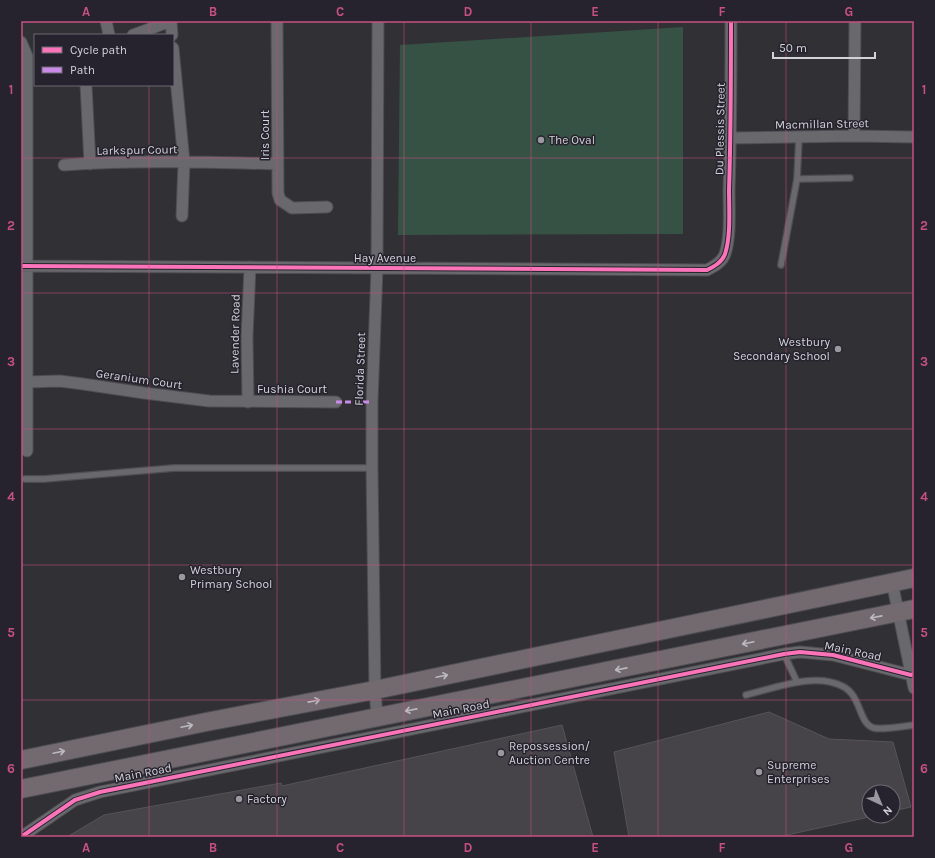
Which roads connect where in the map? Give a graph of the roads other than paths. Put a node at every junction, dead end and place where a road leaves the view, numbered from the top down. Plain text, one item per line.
1 (106, 21) edge
2 (171, 21) edge
3 (277, 21) edge
4 (378, 21) edge
5 (731, 21) edge
6 (854, 21) edge
7 (109, 34) edge
8 (136, 34) edge
9 (172, 34) edge
10 (21, 42) edge
11 (31, 55) edge
12 (174, 58) edge
13 (86, 86) edge
14 (854, 136) junction
15 (799, 137) junction
16 (914, 137) edge
17 (731, 138) junction
18 (184, 162) junction
19 (90, 164) junction
20 (278, 164) junction
21 (64, 165) dead end
22 (850, 178) dead end
23 (797, 180) junction
24 (327, 207) dead end
25 (182, 216) dead end
26 (728, 236) joint
27 (781, 265) dead end
28 (24, 266) edge
29 (250, 267) junction
30 (377, 268) junction
31 (27, 382) junction
32 (248, 402) junction
33 (336, 402) dead end
34 (25, 445) edge
35 (372, 468) junction
36 (25, 479) dead end
37 (914, 578) edge
38 (892, 582) junction
39 (906, 611) edge
40 (784, 654) junction
41 (913, 675) edge
42 (798, 682) junction
43 (914, 688) edge
44 (375, 690) junction
45 (746, 695) dead end
46 (377, 717) junction
47 (914, 726) edge
48 (21, 760) edge
49 (21, 789) edge
50 (21, 837) edge

1 - 7 street
2 - 8 street
2 - 9 street
3 - 20 street, Iris Court
4 - 30 street, Florida Street
5 - 17 street, Du Plessis Street
6 - 14 street
10 - 11 street
11 - 28 street
12 - 18 street
13 - 19 street, Larkspur Court
14 - 15 street, Macmillan Street
14 - 16 street, Macmillan Street
15 - 17 street, Macmillan Street
15 - 23 lane
17 - 26 street, Du Plessis Street
18 - 19 street, Larkspur Court
18 - 20 street, Larkspur Court
18 - 25 street
19 - 21 street, Larkspur Court
20 - 24 street, Iris Court
22 - 23 lane
23 - 27 lane
26 - 30 street, Hay Avenue
28 - 29 street, Hay Avenue
28 - 31 street
29 - 30 street, Hay Avenue
29 - 32 street, Lavender Road
30 - 35 street, Florida Street
31 - 32 street, Geranium Court
31 - 34 street
32 - 33 street, Fushia Court
35 - 36 lane
35 - 44 street, Florida Street
37 - 38 main road
38 - 39 street
44 -> 38 main road
39 - 41 street
39 -> 46 main road, Main Road
40 - 41 street, Main Road
40 - 42 lane
40 - 50 street, Main Road
41 - 43 street
42 - 45 lane
42 - 47 lane
44 - 46 street, Florida Street
48 -> 44 main road
46 - 49 main road, Main Road

